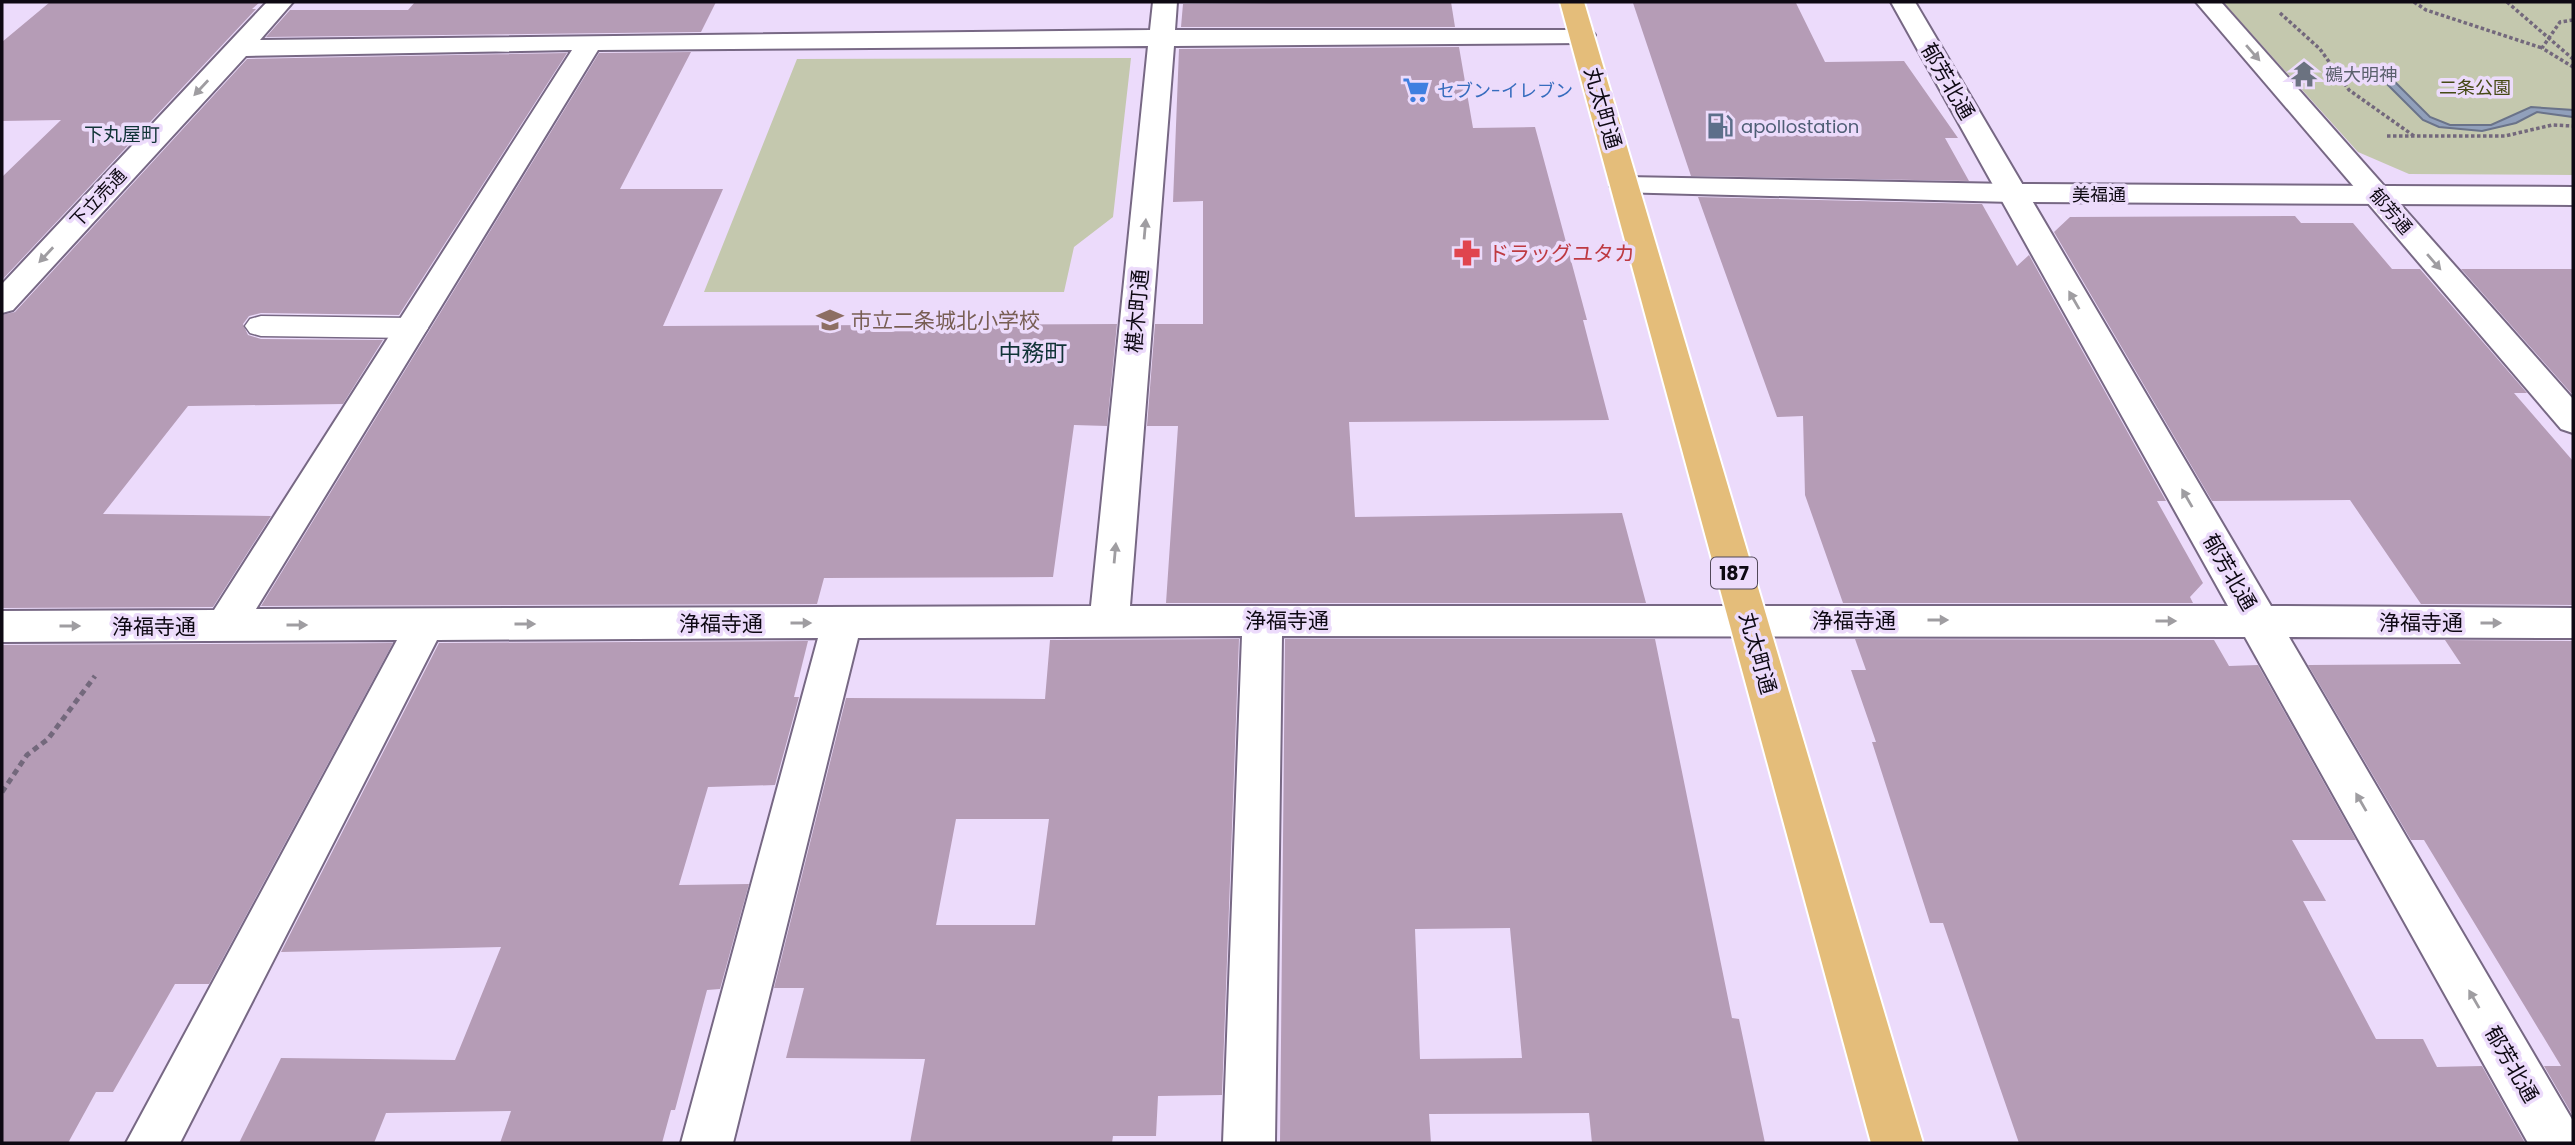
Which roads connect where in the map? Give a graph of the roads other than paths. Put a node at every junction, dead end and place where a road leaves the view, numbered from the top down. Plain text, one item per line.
1 (281, 2) edge
2 (1165, 2) edge
3 (1903, 2) edge
4 (2208, 2) edge
5 (1577, 18) edge
6 (1162, 38) junction
7 (590, 42) junction
8 (238, 48) junction
9 (1625, 186) junction
10 (2012, 193) junction
11 (2376, 195) junction
12 (2573, 196) edge
13 (2, 303) edge
14 (261, 326) dead end
15 (412, 328) junction
16 (2573, 421) edge
17 (1748, 619) junction
18 (1262, 620) junction
19 (1109, 621) junction
20 (2258, 621) junction
21 (842, 623) junction
22 (2573, 623) edge
23 (425, 625) junction
24 (2, 626) edge
25 (225, 626) junction
26 (152, 1143) edge
27 (707, 1143) edge
28 (1249, 1143) edge
29 (1898, 1143) edge
30 (2557, 1143) edge

1 - 8 street, 下立売通
2 - 6 street, 椹木町通
3 - 10 street, 郁芳北通
4 -> 11 street, 郁芳通
5 - 6 street
5 - 9 main road, 丸太町通 / 187
6 - 7 street
19 -> 6 street, 椹木町通
7 - 8 street
7 - 15 street
8 -> 13 street, 下立売通
9 - 10 street, 美福通
9 - 17 main road, 丸太町通 / 187
10 - 11 street, 美福通
20 -> 10 street, 郁芳北通
11 - 12 street, 美福通
11 -> 16 street, 郁芳通
14 - 15 lane
15 - 25 street
17 - 18 street, 浄福寺通
17 -> 20 street, 浄福寺通
17 - 29 main road, 丸太町通 / 187
18 - 19 street, 浄福寺通
18 - 28 street
19 - 21 street, 浄福寺通
20 -> 22 street, 浄福寺通
30 -> 20 street, 郁芳北通
23 -> 21 street, 浄福寺通
21 - 27 street
25 -> 23 street, 浄福寺通
23 - 26 street
24 -> 25 street, 浄福寺通

